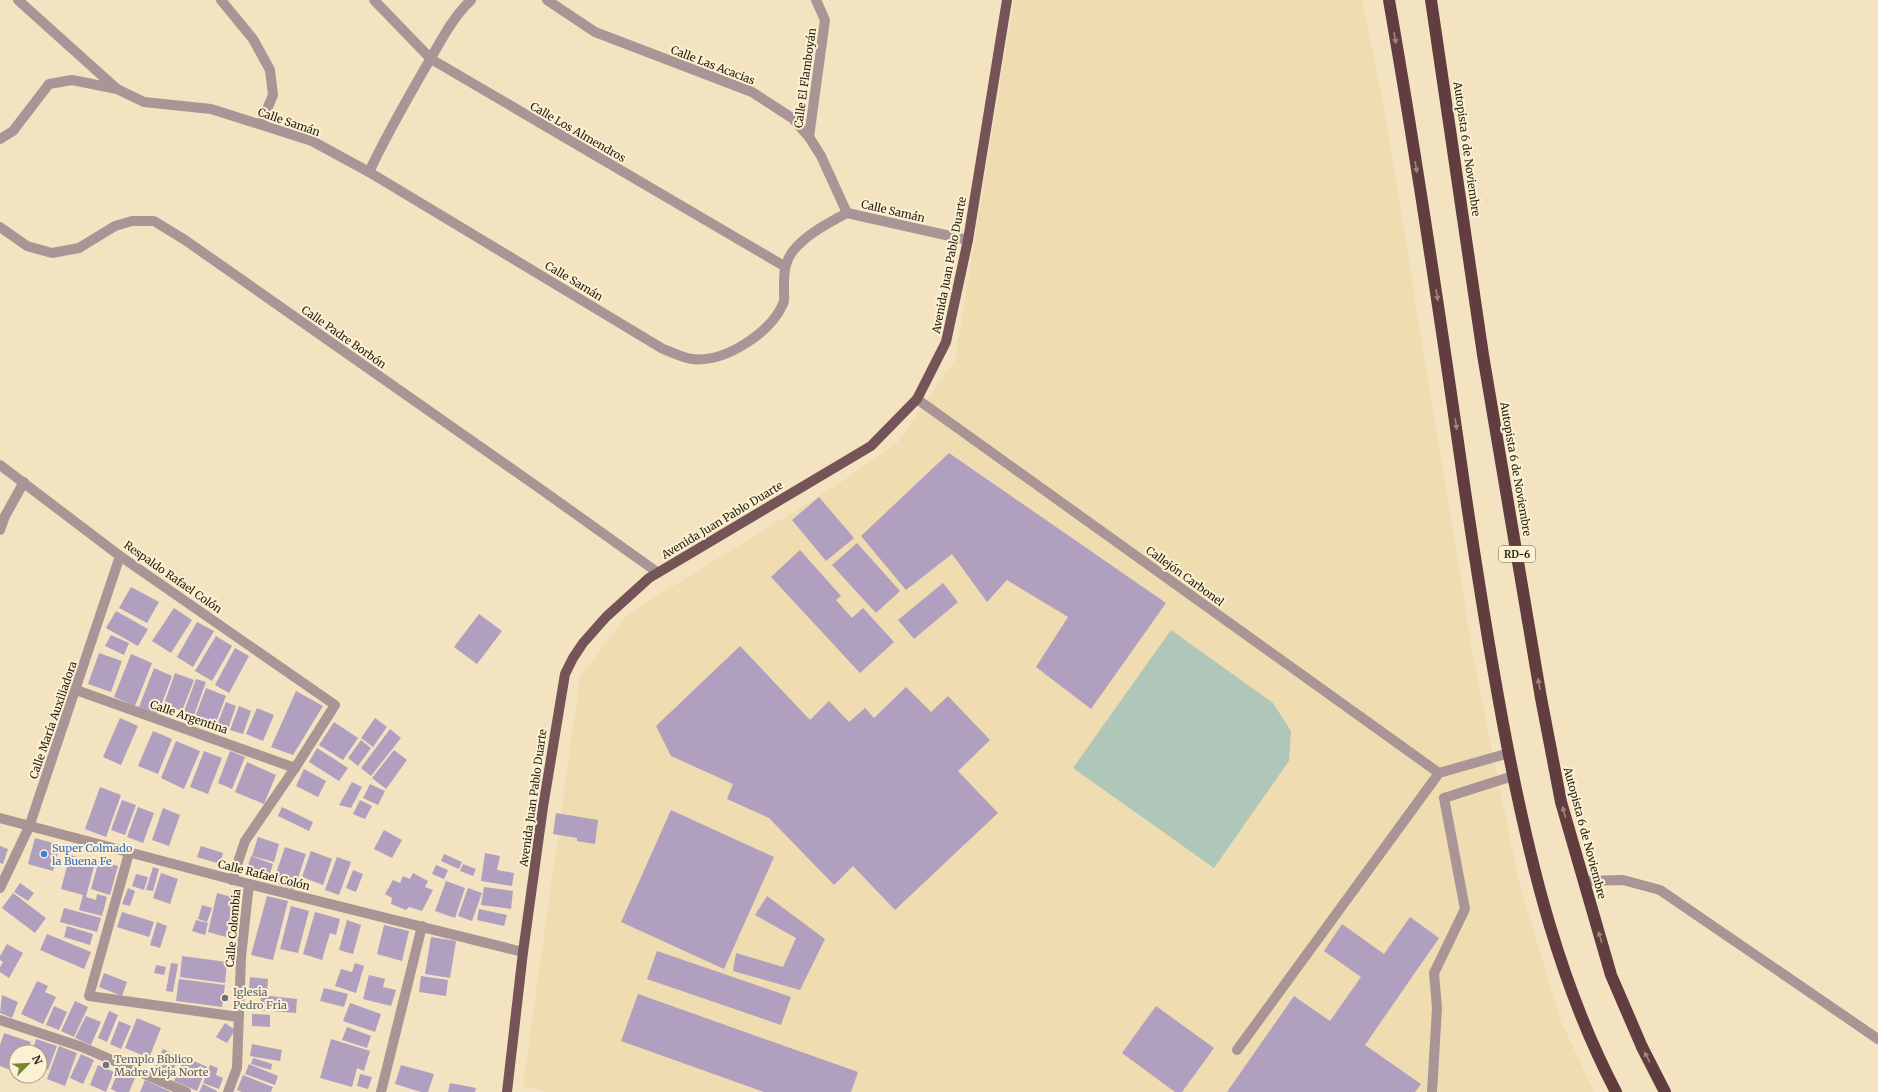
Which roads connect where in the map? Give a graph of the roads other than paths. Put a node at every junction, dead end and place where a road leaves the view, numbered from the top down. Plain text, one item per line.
1 (18, 0) edge
2 (221, 0) edge
3 (374, 0) edge
4 (472, 0) edge
5 (547, 0) edge
6 (816, 0) edge
7 (1006, 0) edge
8 (1389, 0) edge
9 (1431, 0) edge
10 (431, 59) junction
11 (118, 89) junction
12 (261, 124) junction
13 (809, 137) junction
14 (0, 138) edge
15 (369, 172) junction
16 (847, 213) junction
17 (2, 232) edge
18 (968, 240) junction
19 (784, 266) junction
20 (917, 399) junction
21 (0, 465) edge
22 (24, 482) junction
23 (0, 530) edge
24 (120, 556) junction
25 (657, 572) junction
26 (76, 690) junction
27 (335, 705) joint
28 (1509, 753) junction
29 (295, 768) junction
30 (1439, 773) junction
31 (1513, 776) junction
32 (0, 818) edge
33 (29, 827) junction
34 (129, 853) junction
35 (232, 880) junction
36 (1583, 881) junction
37 (249, 884) junction
38 (0, 888) edge
39 (422, 926) junction
40 (523, 952) junction
41 (239, 1017) junction
42 (0, 1020) edge
43 (1878, 1039) edge
44 (1237, 1050) dead end
45 (186, 1092) edge
46 (228, 1092) edge
47 (381, 1092) edge
48 (507, 1092) edge
49 (1432, 1092) edge
50 (1616, 1092) edge
51 (1665, 1092) edge

1 - 11 street
2 - 12 street
3 - 10 street, Calle Los Almendros
4 - 10 street
5 - 13 street, Calle Las Acacias
6 - 13 street, Calle El Flamboyán
7 - 18 main road, Avenida Juan Pablo Duarte
8 -> 28 highway
36 -> 9 highway, Autopista 6 de Noviembre / RD-6
10 - 15 street
10 - 19 street, Calle Los Almendros
11 - 12 street, Calle Samán
11 - 14 street
12 - 15 street, Calle Samán
13 - 16 street, Calle Las Acacias
15 - 19 street, Calle Samán
16 - 18 street, Calle Samán
16 - 19 street, Calle Samán
17 - 25 street, Calle Padre Borbón
18 - 20 main road, Avenida Juan Pablo Duarte
20 - 25 main road, Avenida Juan Pablo Duarte
20 - 30 street, Callejón Carbonel
21 - 22 street, Respaldo Rafael Colón
22 - 23 street
22 - 24 street, Respaldo Rafael Colón
24 - 26 street, Calle María Auxiliadora
24 - 27 street, Respaldo Rafael Colón
25 - 40 main road, Avenida Juan Pablo Duarte
26 - 29 street, Calle Argentina
26 - 33 street, Calle María Auxiliadora
27 - 29 street, Calle Colombia
28 - 30 street
28 - 31 highway
29 - 35 street, Calle Colombia
30 - 44 street
31 - 49 street
31 - 50 highway
32 - 33 street, Calle Rafael Colón
33 - 34 street, Calle Rafael Colón
33 - 38 street, Calle María Auxiliadora
34 - 35 street, Calle Rafael Colón
34 - 41 street
35 - 37 street, Calle Rafael Colón
36 - 43 street
51 -> 36 highway, Autopista 6 de Noviembre / RD-6
37 - 39 street, Calle Rafael Colón
37 - 41 street, Calle Colombia
39 - 40 street, Calle Rafael Colón
39 - 47 street
40 - 48 main road, Avenida Juan Pablo Duarte
41 - 46 street, Calle Colombia
42 - 45 street

